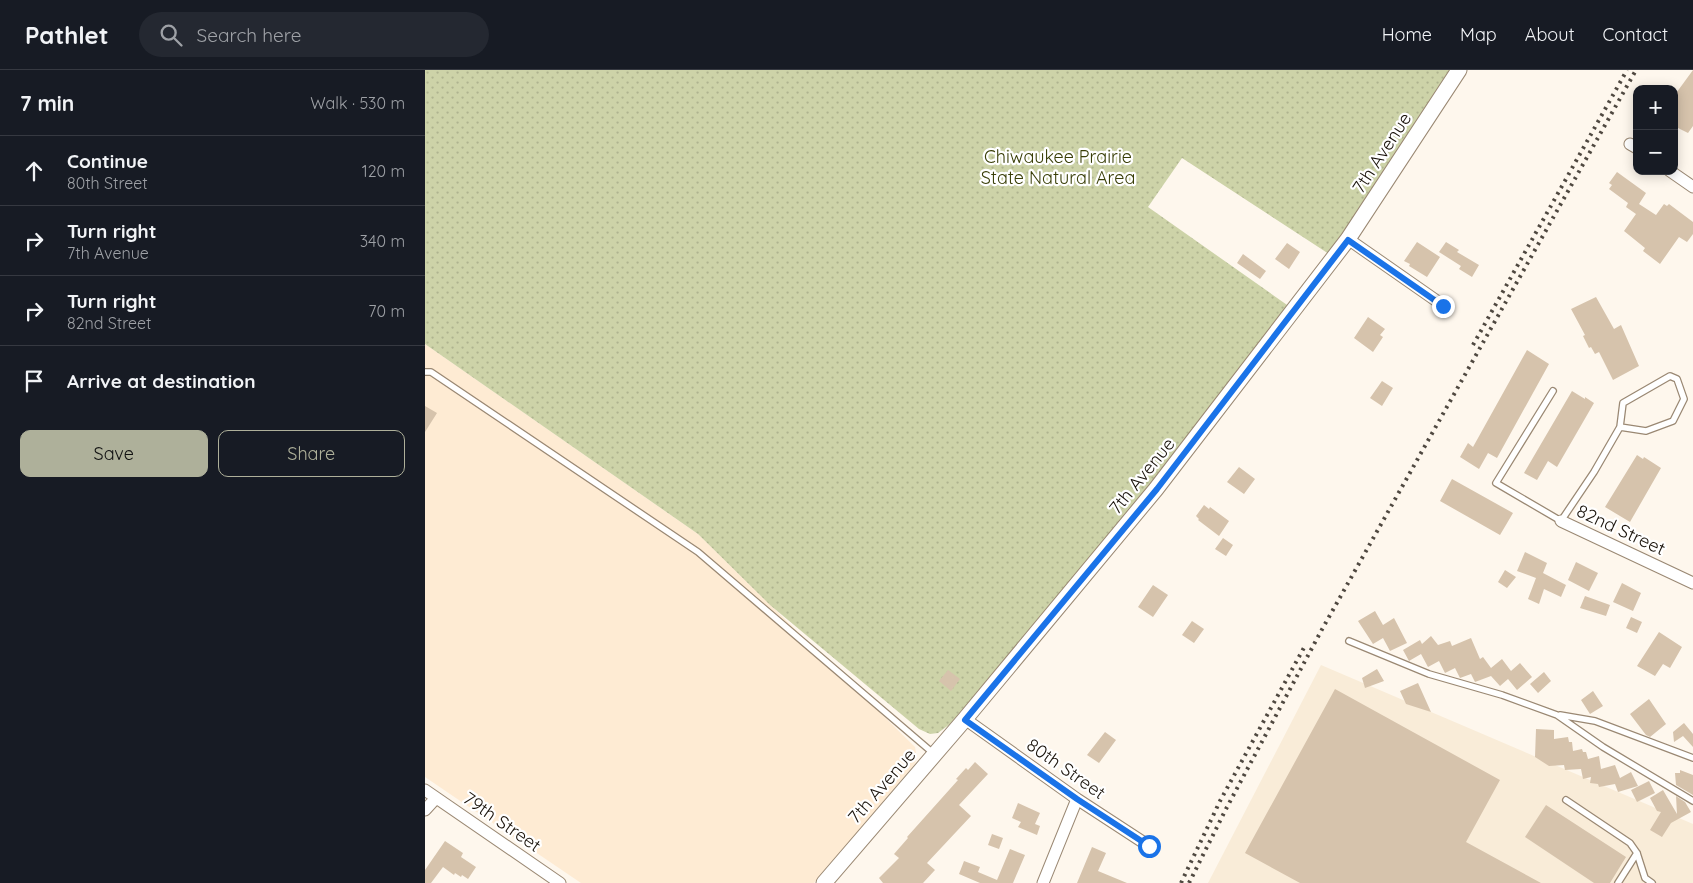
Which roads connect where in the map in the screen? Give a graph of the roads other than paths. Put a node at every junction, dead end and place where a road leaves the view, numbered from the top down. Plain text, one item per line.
1 (1459, 70) edge
2 (1676, 175) edge
3 (1693, 187) edge
4 (1348, 240) junction
5 (1443, 306) dead end
6 (425, 372) edge
7 (1553, 390) dead end
8 (1620, 427) junction
9 (1561, 521) junction
10 (1693, 583) edge
11 (1349, 641) dead end
12 (1557, 715) junction
13 (965, 720) junction
14 (935, 755) junction
15 (1693, 758) edge
16 (425, 790) edge
17 (436, 798) junction
18 (1077, 799) junction
19 (1566, 800) dead end
20 (1693, 801) edge
21 (425, 810) edge
22 (1149, 846) dead end
23 (1637, 852) junction
24 (560, 883) edge
25 (824, 883) edge
26 (1043, 883) edge
27 (1618, 883) edge
28 (1652, 883) edge

1 - 4 street, 7th Avenue
2 - 3 street
4 - 5 street
4 - 13 street, 7th Avenue
6 - 14 lane
7 - 9 lane
8 - 8 lane
8 - 9 lane
9 - 10 street, 82nd Street
11 - 12 lane
12 - 15 lane
12 - 20 lane
13 - 14 street, 7th Avenue
13 - 18 street, 80th Street
14 - 25 street, 7th Avenue
16 - 17 street, 79th Street
17 - 21 street
17 - 24 street, 79th Street
18 - 22 street, 80th Street
18 - 26 street
19 - 23 lane
23 - 27 lane
23 - 28 lane

